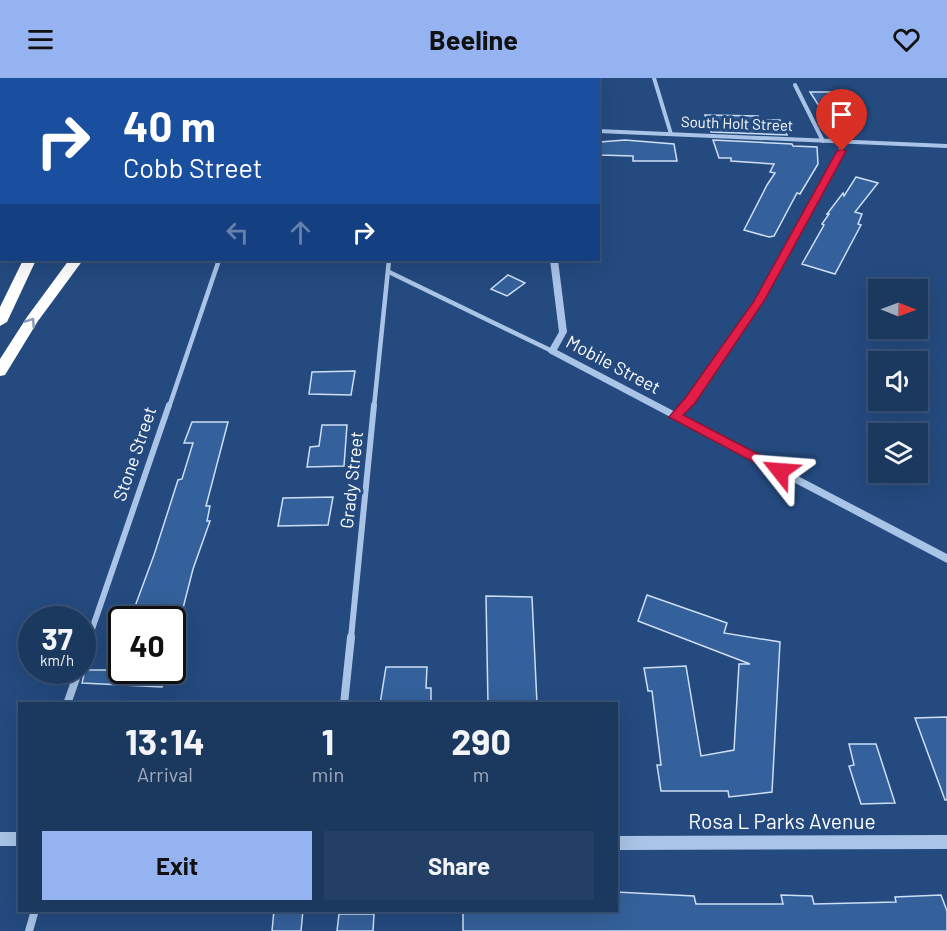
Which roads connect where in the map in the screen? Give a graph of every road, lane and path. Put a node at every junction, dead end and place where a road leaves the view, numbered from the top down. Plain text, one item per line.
1 (654, 78) edge
2 (795, 86) dead end
3 (600, 131) edge
4 (671, 134) junction
5 (823, 141) junction
6 (845, 142) junction
7 (947, 146) edge
8 (29, 261) edge
9 (75, 261) edge
10 (219, 261) edge
11 (389, 261) edge
12 (554, 261) edge
13 (389, 272) junction
14 (0, 322) edge
15 (552, 351) junction
16 (0, 371) edge
17 (675, 417) junction
18 (947, 559) edge
19 (96, 618) edge
20 (73, 684) edge
21 (68, 702) edge
22 (344, 702) edge
23 (18, 837) edge
24 (0, 839) edge
25 (947, 842) edge
26 (618, 843) edge
27 (34, 912) edge
28 (28, 931) edge

1 - 4 street
2 - 5 street
3 - 4 street, South Holt Street
4 - 5 street, South Holt Street
5 - 6 street, South Holt Street
6 - 7 street, South Holt Street
6 - 17 street
8 - 14 highway
16 -> 9 highway
10 - 19 street, Stone Street
11 - 13 street, Grady Street
12 - 15 street
13 - 15 street, Mobile Street
13 - 22 street, Grady Street
15 - 17 street, Mobile Street
17 - 18 street, Mobile Street
20 - 21 street
23 - 24 street
25 - 26 street, Rosa L Parks Avenue
27 - 28 street

